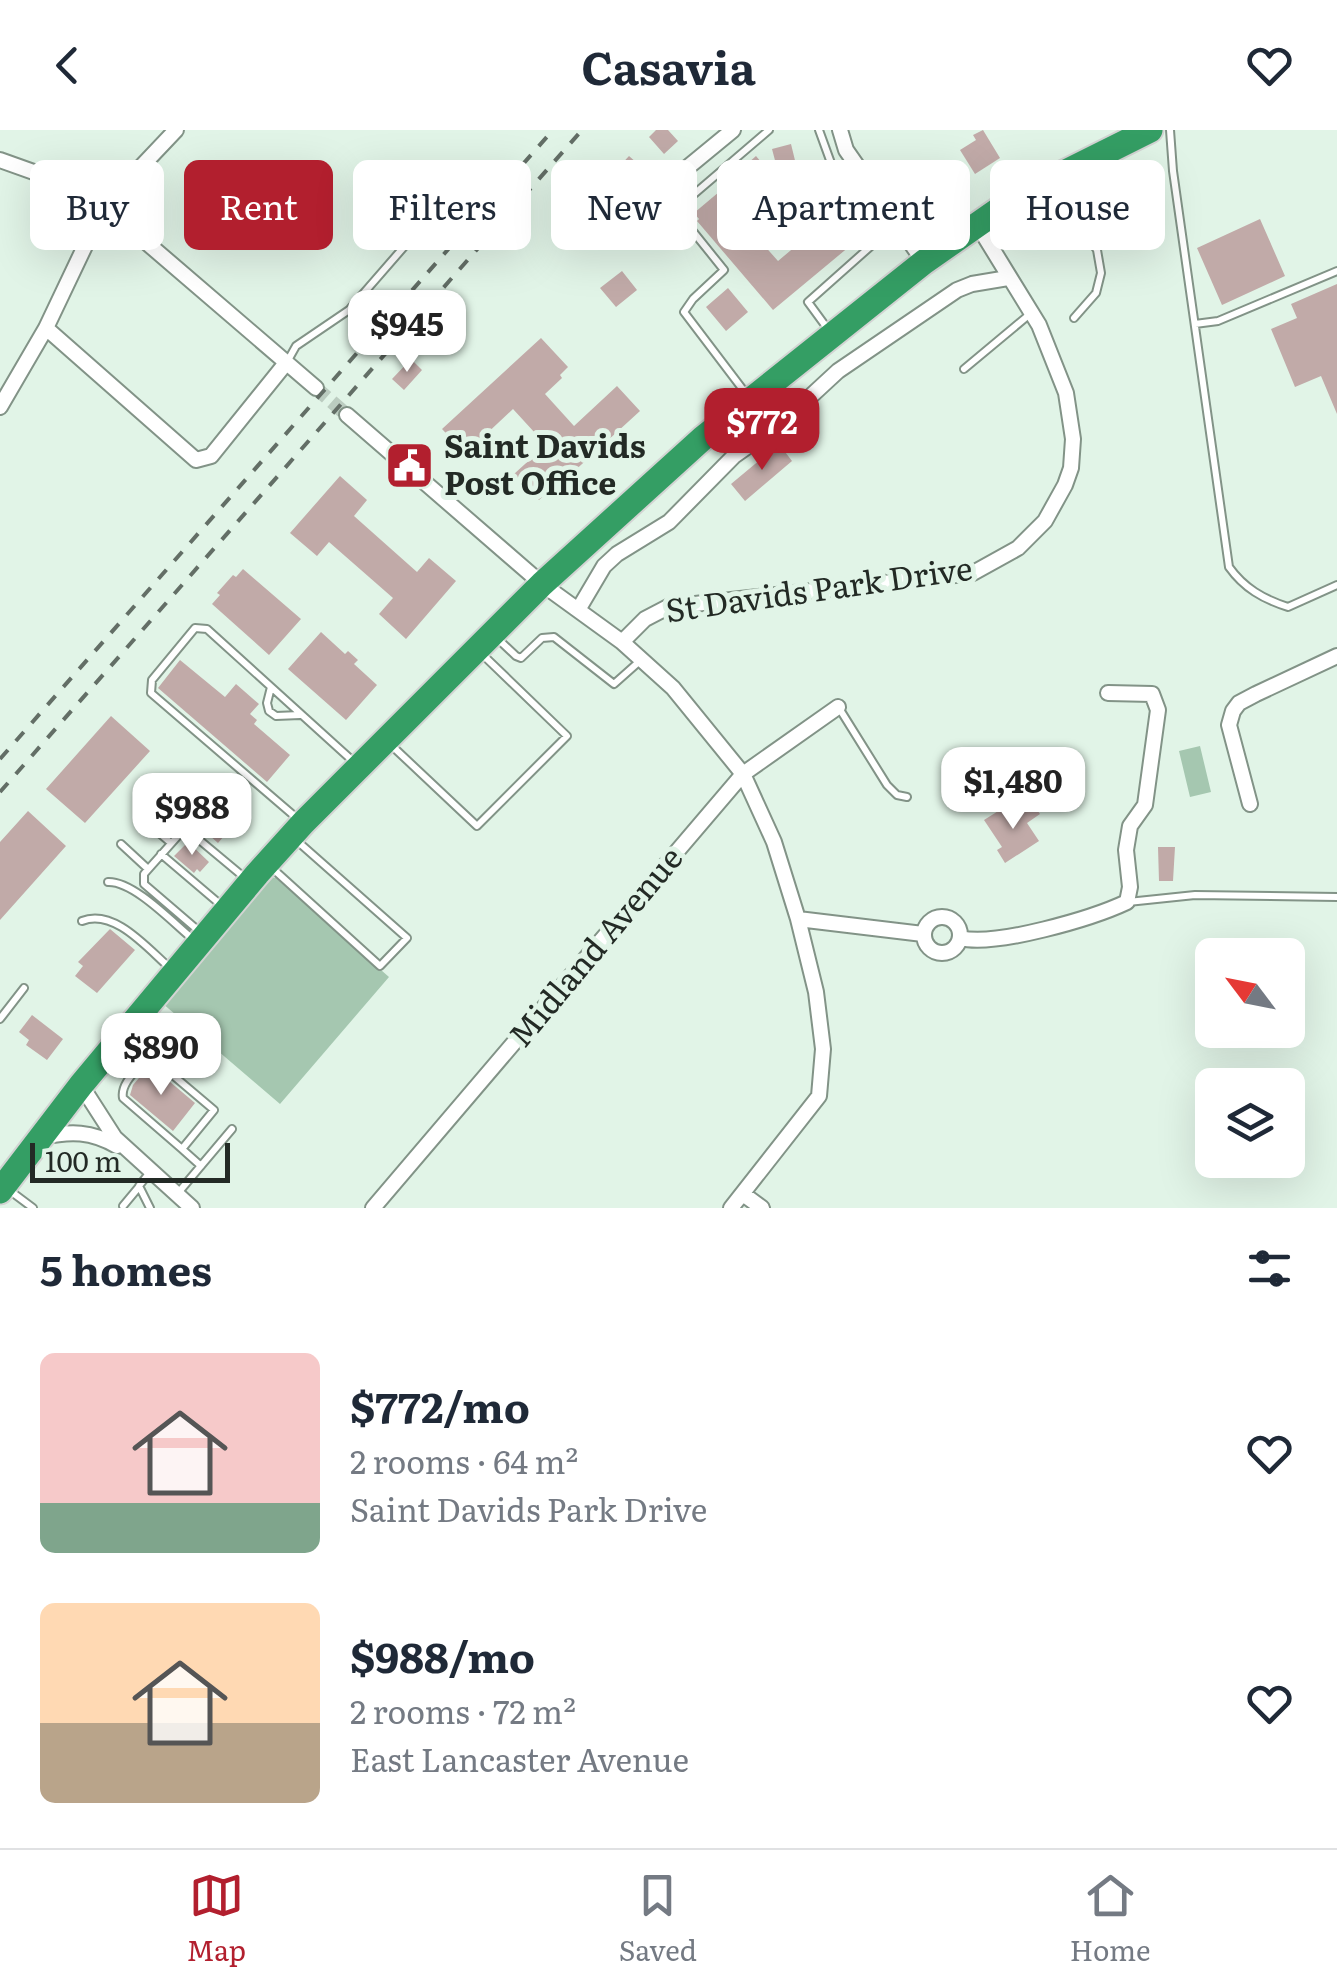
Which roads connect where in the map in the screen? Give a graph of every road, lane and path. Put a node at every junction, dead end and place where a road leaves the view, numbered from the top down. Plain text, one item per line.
1 (176, 130) edge
2 (733, 130) edge
3 (769, 130) edge
4 (819, 130) edge
5 (840, 130) edge
6 (1150, 130) edge
7 (1170, 130) edge
8 (0, 160) edge
9 (148, 160) edge
10 (697, 160) edge
11 (1090, 160) edge
12 (30, 170) edge
13 (990, 215) edge
14 (977, 224) junction
15 (83, 250) edge
16 (155, 250) edge
17 (401, 250) edge
18 (1097, 250) edge
19 (924, 262) junction
20 (1337, 271) edge
21 (1008, 278) junction
22 (1032, 313) junction
23 (1074, 318) dead end
24 (1195, 324) junction
25 (46, 328) junction
26 (832, 334) junction
27 (286, 363) junction
28 (964, 369) dead end
29 (316, 388) tunnel mouth
30 (750, 400) junction
31 (0, 407) edge
32 (347, 415) tunnel mouth
33 (542, 584) junction
34 (1337, 585) edge
35 (578, 610) junction
36 (485, 642) junction
37 (622, 642) junction
38 (1337, 656) edge
39 (642, 660) junction
40 (271, 687) junction
41 (1108, 692) dead end
42 (838, 707) joint
43 (302, 715) junction
44 (387, 740) junction
45 (359, 767) junction
46 (744, 774) junction
47 (907, 797) dead end
48 (1250, 804) dead end
49 (170, 808) dead end
50 (145, 821) dead end
51 (185, 828) junction
52 (297, 830) junction
53 (121, 844) dead end
54 (171, 844) junction
55 (162, 854) junction
56 (148, 868) junction
57 (259, 873) junction
58 (108, 882) dead end
59 (1337, 897) edge
60 (1127, 902) junction
61 (227, 910) junction
62 (798, 920) junction
63 (82, 921) dead end
64 (923, 934) junction
65 (960, 938) junction
66 (202, 940) junction
67 (175, 972) junction
68 (24, 988) dead end
69 (0, 1019) edge
70 (81, 1086) junction
71 (232, 1130) dead end
72 (41, 1137) junction
73 (182, 1149) junction
74 (135, 1156) junction
75 (201, 1166) junction
76 (151, 1170) junction
77 (139, 1186) junction
78 (2, 1188) edge
79 (178, 1194) junction
80 (743, 1194) junction
81 (123, 1206) edge
82 (33, 1208) edge
83 (150, 1208) edge
84 (192, 1208) edge
85 (373, 1208) edge
86 (731, 1208) edge
87 (762, 1208) edge

1 - 9 street
2 - 10 street
3 - 30 lane
4 - 26 lane
5 - 19 street
6 - 11 highway
7 - 24 lane
8 - 12 street
13 - 14 highway
14 - 19 highway
14 - 21 street, St Davids Park Drive
15 - 25 street
16 - 27 street
17 - 27 lane
18 - 23 lane
19 - 26 highway
20 - 24 lane
21 - 22 street, St Davids Park Drive
21 - 35 street
22 - 28 lane
22 - 37 street, St Davids Park Drive
24 - 34 lane
25 - 27 street
25 - 31 street
26 - 30 highway
27 - 29 street
30 - 33 highway
32 - 33 street
33 - 35 street
33 - 36 highway
35 - 37 street
36 - 39 lane
36 - 44 highway
36 - 44 lane
37 - 39 street
38 - 48 street
39 - 46 street
40 - 43 lane
40 - 43 lane
40 - 52 lane
41 - 60 street
42 - 46 street, Midland Avenue
42 - 47 lane
43 - 45 lane
44 - 45 highway
45 - 52 highway
46 - 62 street
46 - 85 street, Midland Avenue
49 - 51 lane
50 - 54 lane
51 - 54 lane
51 - 57 lane
52 - 57 highway
52 - 57 lane
53 - 56 lane
54 - 55 lane
55 - 56 lane
55 - 61 lane
56 - 66 lane
57 - 61 highway
58 - 66 lane
59 - 60 lane
60 - 65 street
61 - 66 highway
62 - 64 street
62 - 80 street
63 - 67 lane
64 - 65 street
64 - 65 street
66 - 67 highway
67 - 70 highway
68 - 69 lane
70 - 72 highway
70 - 74 street
71 - 75 lane
72 - 74 street
72 - 78 highway
73 - 73 lane
73 - 75 lane
74 - 76 street
75 - 79 lane
76 - 77 lane
76 - 79 street
77 - 81 lane
77 - 83 lane
78 - 82 lane
79 - 84 street
80 - 86 street
80 - 87 street

